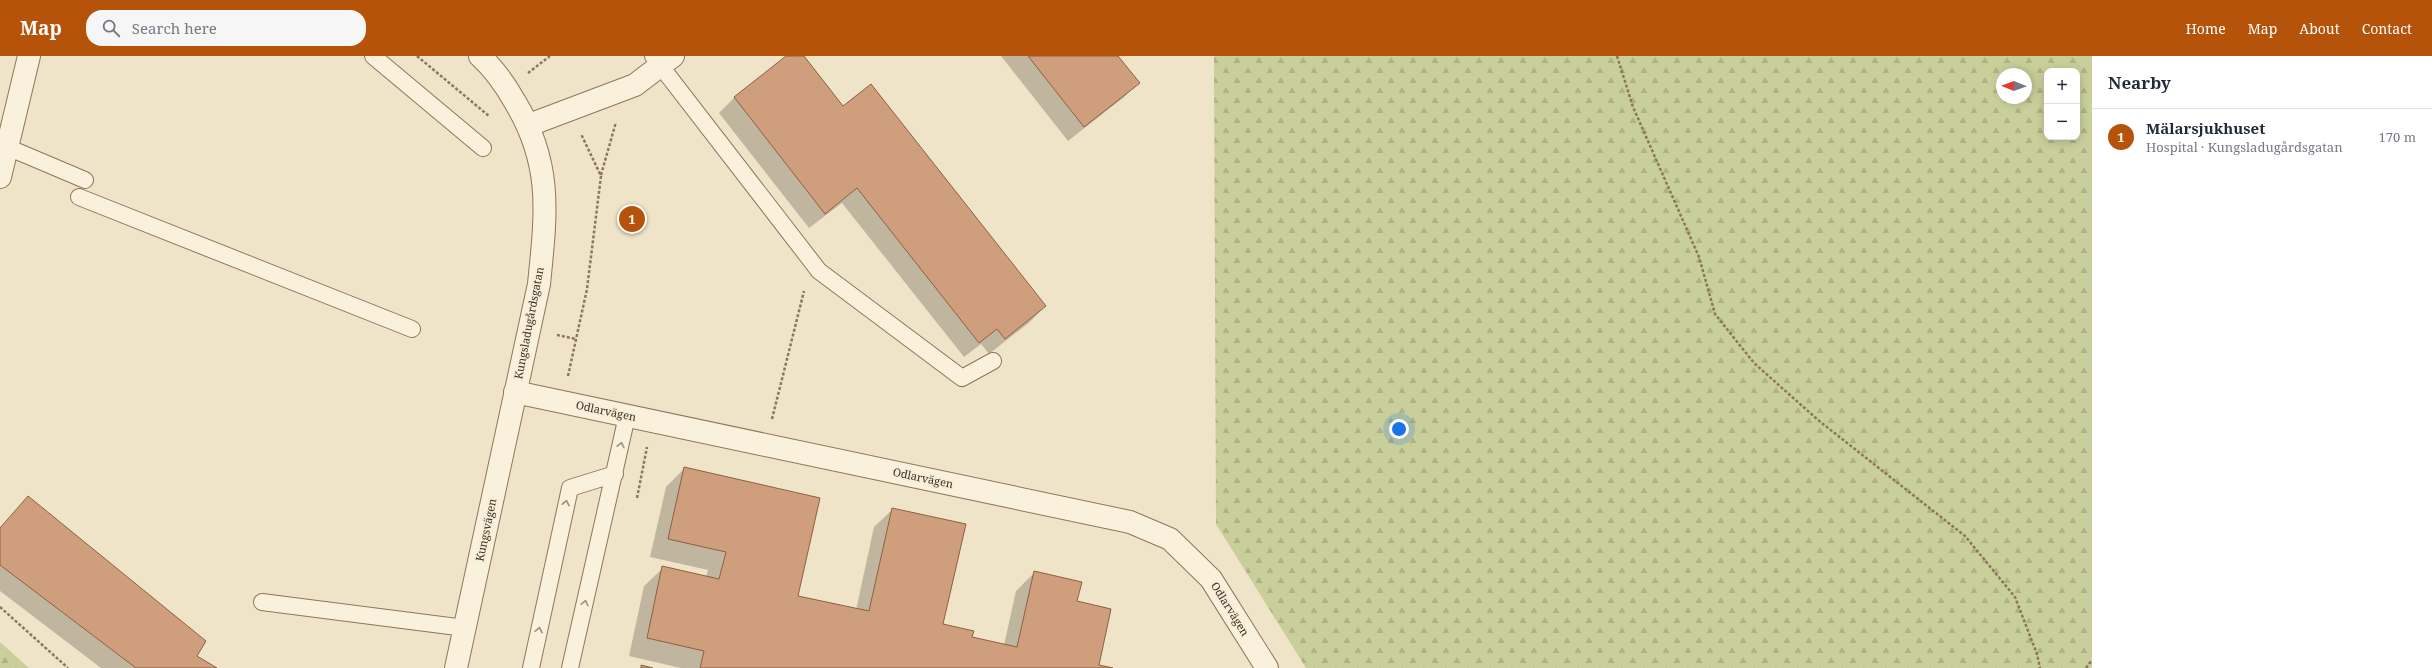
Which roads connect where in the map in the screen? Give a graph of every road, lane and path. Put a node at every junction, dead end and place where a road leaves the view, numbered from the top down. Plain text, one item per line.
1 (29, 56) edge
2 (373, 56) edge
3 (417, 56) edge
4 (480, 56) edge
5 (1617, 56) edge
6 (662, 59) edge
7 (625, 89) junction
8 (570, 110) junction
9 (490, 117) dead end
10 (529, 125) junction
11 (7, 147) junction
12 (483, 148) dead end
13 (601, 176) junction
14 (0, 177) edge
15 (85, 180) dead end
16 (79, 197) dead end
17 (819, 271) junction
18 (412, 329) dead end
19 (993, 361) dead end
20 (515, 392) junction
21 (562, 402) junction
22 (627, 416) junction
23 (772, 422) dead end
24 (648, 444) dead end
25 (615, 474) junction
26 (636, 498) dead end
27 (262, 602) dead end
28 (0, 608) edge
29 (465, 628) junction
30 (2092, 660) edge
31 (68, 668) edge
32 (456, 668) edge
33 (531, 668) edge
34 (570, 668) edge
35 (1266, 668) edge
36 (2040, 668) edge
37 (2086, 668) edge

1 - 11 street
2 - 12 lane
3 - 9 path
4 - 10 street, Kungsladugårdsgatan
5 - 36 path
6 - 7 street
6 - 17 lane
7 - 8 street
7 - 13 path
8 - 10 street
8 - 13 path
10 - 20 street, Kungsladugårdsgatan
11 - 14 street
11 - 15 lane
13 - 21 path
16 - 18 lane
17 - 19 lane
17 - 23 path
20 - 21 street, Odlarvägen
20 - 29 street, Kungsvägen
21 - 22 street, Odlarvägen
25 -> 22 lane
22 - 35 street, Odlarvägen
24 - 26 path
33 -> 25 lane
34 -> 25 lane
27 - 29 lane
28 - 31 path
29 - 32 street, Kungsvägen
30 - 37 path

